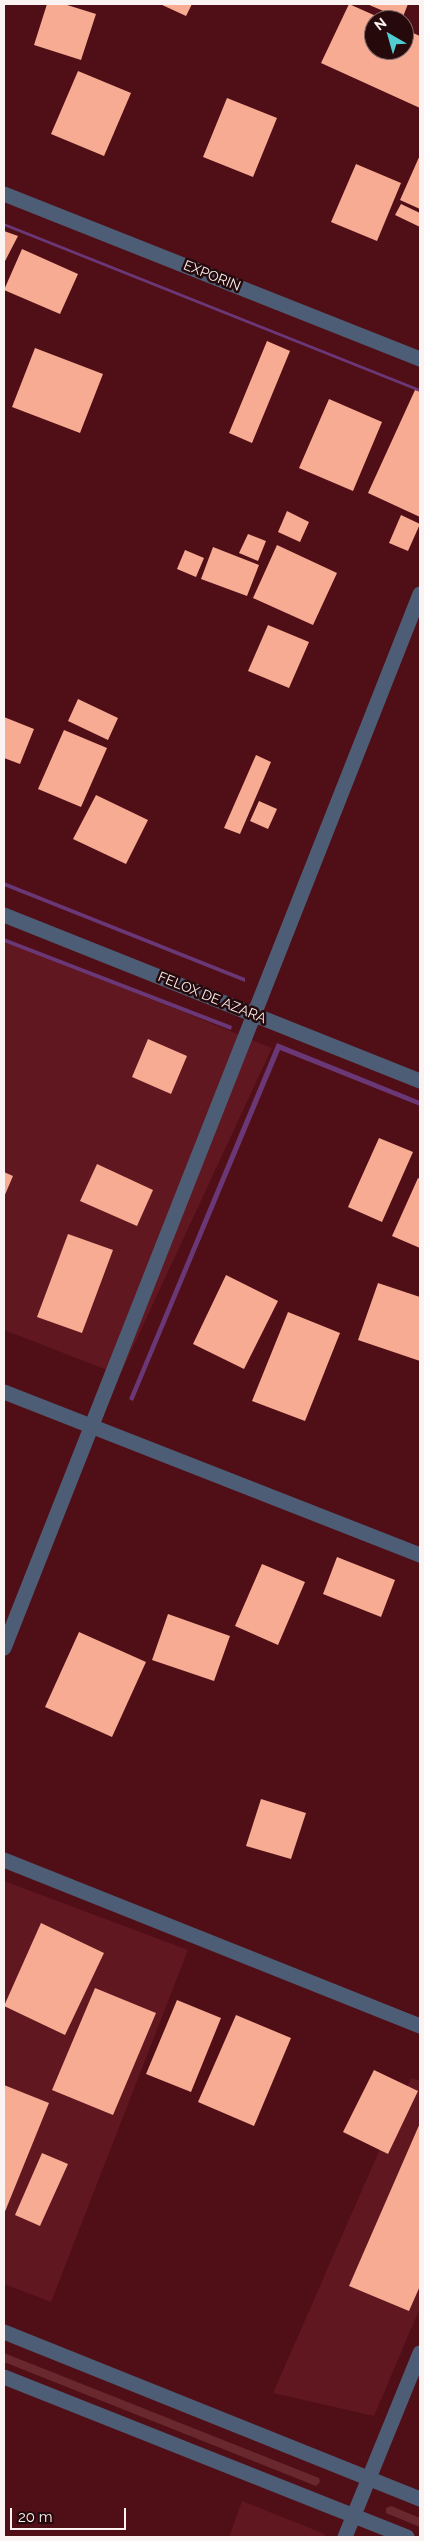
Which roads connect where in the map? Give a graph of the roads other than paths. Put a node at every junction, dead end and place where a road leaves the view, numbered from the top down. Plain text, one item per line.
1 (4, 194) edge
2 (420, 359) edge
3 (420, 594) edge
4 (4, 915) edge
5 (254, 1015) junction
6 (420, 1081) edge
7 (4, 1392) edge
8 (91, 1426) junction
9 (420, 1555) edge
10 (4, 1648) edge
11 (4, 1860) edge
12 (420, 2026) edge
13 (4, 2332) edge
14 (420, 2353) edge
15 (4, 2377) edge
16 (369, 2478) junction
17 (420, 2499) edge
18 (354, 2516) junction
19 (345, 2537) edge
20 (407, 2537) edge

1 - 2 street, EXPORIN
3 - 5 street
4 - 5 street, FELOX DE AZARA
5 - 6 street, FELOX DE AZARA
5 - 8 street
7 - 8 street
8 - 9 street
8 - 10 street
11 - 12 street
13 - 16 street
14 - 16 street
15 - 18 street
16 - 17 street
16 - 18 street
18 - 19 street
18 - 20 street

